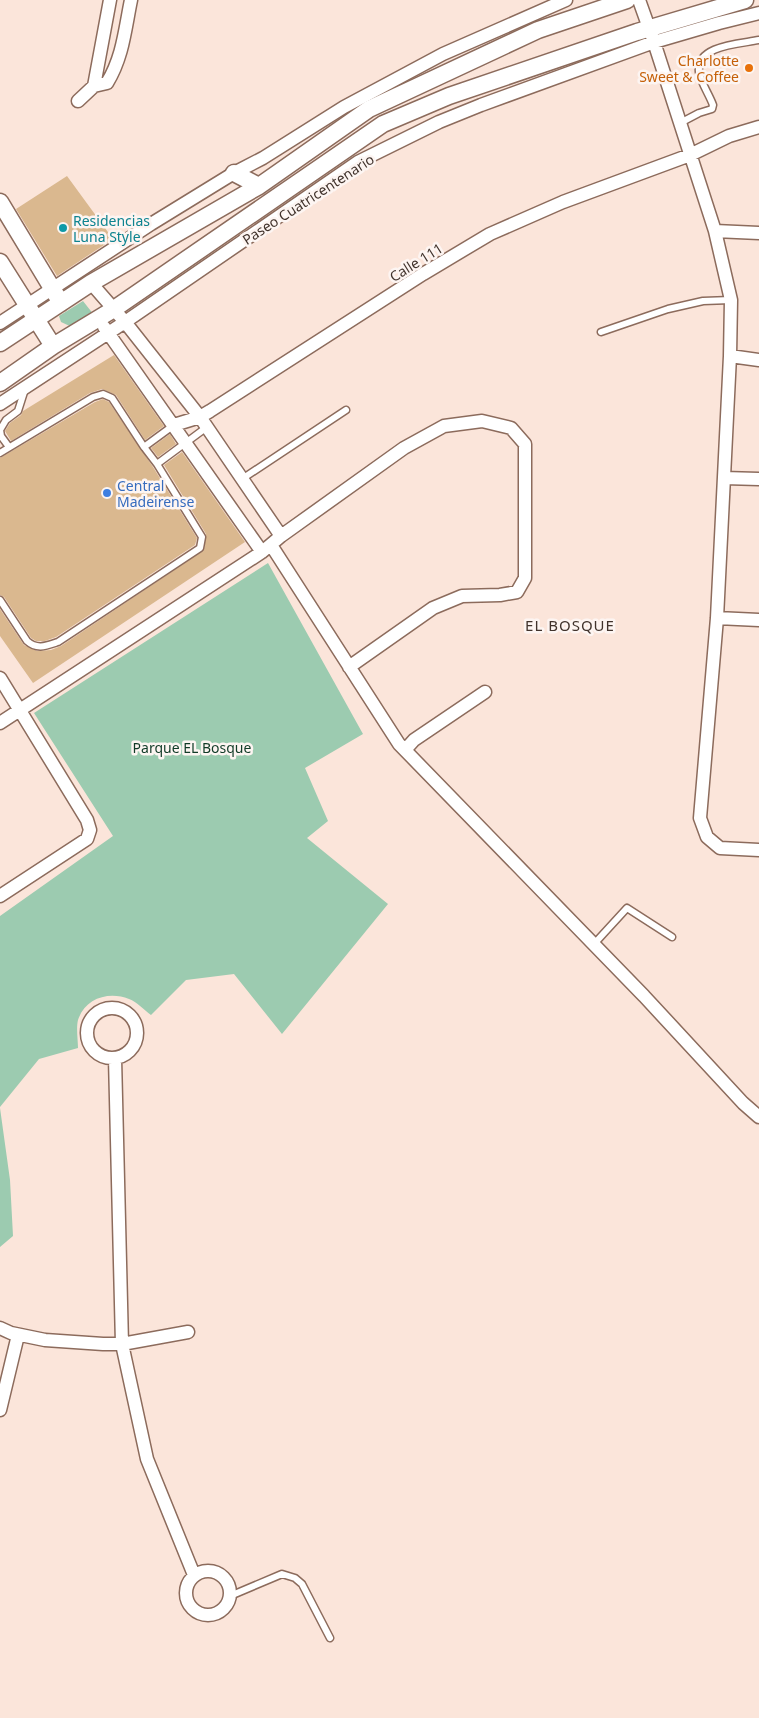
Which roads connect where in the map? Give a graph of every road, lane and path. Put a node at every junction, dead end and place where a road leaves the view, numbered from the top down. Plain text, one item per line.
1 (110, 0) edge
2 (131, 0) edge
3 (566, 0) edge
4 (627, 0) edge
5 (639, 0) edge
6 (745, 0) edge
7 (759, 13) edge
8 (652, 35) junction
9 (759, 40) edge
10 (94, 86) junction
11 (78, 101) dead end
12 (680, 123) junction
13 (759, 127) edge
14 (690, 155) junction
15 (234, 173) junction
16 (259, 186) junction
17 (0, 202) edge
18 (715, 231) junction
19 (759, 233) edge
20 (0, 262) edge
21 (91, 283) junction
22 (52, 288) junction
23 (731, 300) junction
24 (61, 303) junction
25 (27, 305) junction
26 (114, 309) junction
27 (36, 319) junction
28 (98, 319) junction
29 (126, 322) junction
30 (0, 323) edge
31 (601, 332) dead end
32 (109, 333) junction
33 (0, 342) edge
34 (53, 346) junction
35 (730, 356) junction
36 (759, 360) edge
37 (0, 383) edge
38 (25, 388) junction
39 (0, 404) edge
40 (346, 410) dead end
41 (203, 422) junction
42 (174, 425) junction
43 (187, 443) junction
44 (9, 447) junction
45 (144, 447) junction
46 (0, 453) edge
47 (157, 464) junction
48 (724, 478) junction
49 (242, 479) junction
50 (759, 479) edge
51 (281, 536) junction
52 (267, 549) junction
53 (0, 600) edge
54 (717, 618) junction
55 (759, 620) edge
56 (349, 667) junction
57 (0, 678) edge
58 (485, 692) dead end
59 (20, 710) junction
60 (0, 723) edge
61 (404, 750) junction
62 (759, 850) edge
63 (0, 896) edge
64 (672, 937) dead end
65 (594, 944) junction
66 (115, 1058) junction
67 (759, 1117) edge
68 (0, 1328) edge
69 (188, 1332) dead end
70 (18, 1335) junction
71 (122, 1344) junction
72 (0, 1410) edge
73 (194, 1576) junction
74 (230, 1596) junction
75 (330, 1638) dead end

1 - 10 street
2 - 10 street
3 - 15 street
4 - 16 street
5 - 8 street
6 - 8 street, Paseo Cuatricentenario
7 - 8 street, Paseo Cuatricentenario
8 - 12 street
8 - 26 street, Paseo Cuatricentenario
8 - 29 street, Paseo Cuatricentenario
9 - 12 lane
10 - 11 street
12 - 14 street
13 - 14 street, Calle 111
14 - 18 street
14 - 41 street, Calle 111
15 - 16 street
15 - 22 street
16 - 21 street
17 - 22 street
18 - 19 street
18 - 23 street
20 - 25 street
21 - 24 street
21 - 26 street
22 - 24 street
22 - 25 street
23 - 31 lane
23 - 35 street
24 - 27 street
25 - 27 street
25 - 30 street
26 - 28 street, Paseo Cuatricentenario
26 - 29 street
27 - 33 street
27 - 34 street
28 - 32 street
28 - 34 street, Paseo Cuatricentenario
29 - 32 street, Paseo Cuatricentenario
29 - 41 street
32 - 38 street, Paseo Cuatricentenario
32 - 42 street
34 - 37 street, Paseo Cuatricentenario
35 - 36 street
35 - 48 street
38 - 39 street, Paseo Cuatricentenario
38 - 44 lane
40 - 49 lane
41 - 42 street, Calle 111
41 - 43 lane
41 - 49 street
42 - 43 street
42 - 45 lane
43 - 47 lane
43 - 52 street
44 - 45 lane
44 - 46 lane
45 - 47 lane
47 - 53 lane
48 - 50 street
48 - 54 street
49 - 51 street
51 - 52 street
51 - 56 street
52 - 56 street
52 - 59 street
54 - 55 street
54 - 62 street
56 - 61 street
57 - 59 street
58 - 61 street
59 - 60 street
59 - 63 street
61 - 65 street
64 - 65 lane
65 - 67 street
66 - 66 street
66 - 71 street
68 - 70 street
69 - 71 street
70 - 71 street
70 - 72 street
71 - 73 street
73 - 74 street
73 - 74 street
74 - 75 lane

